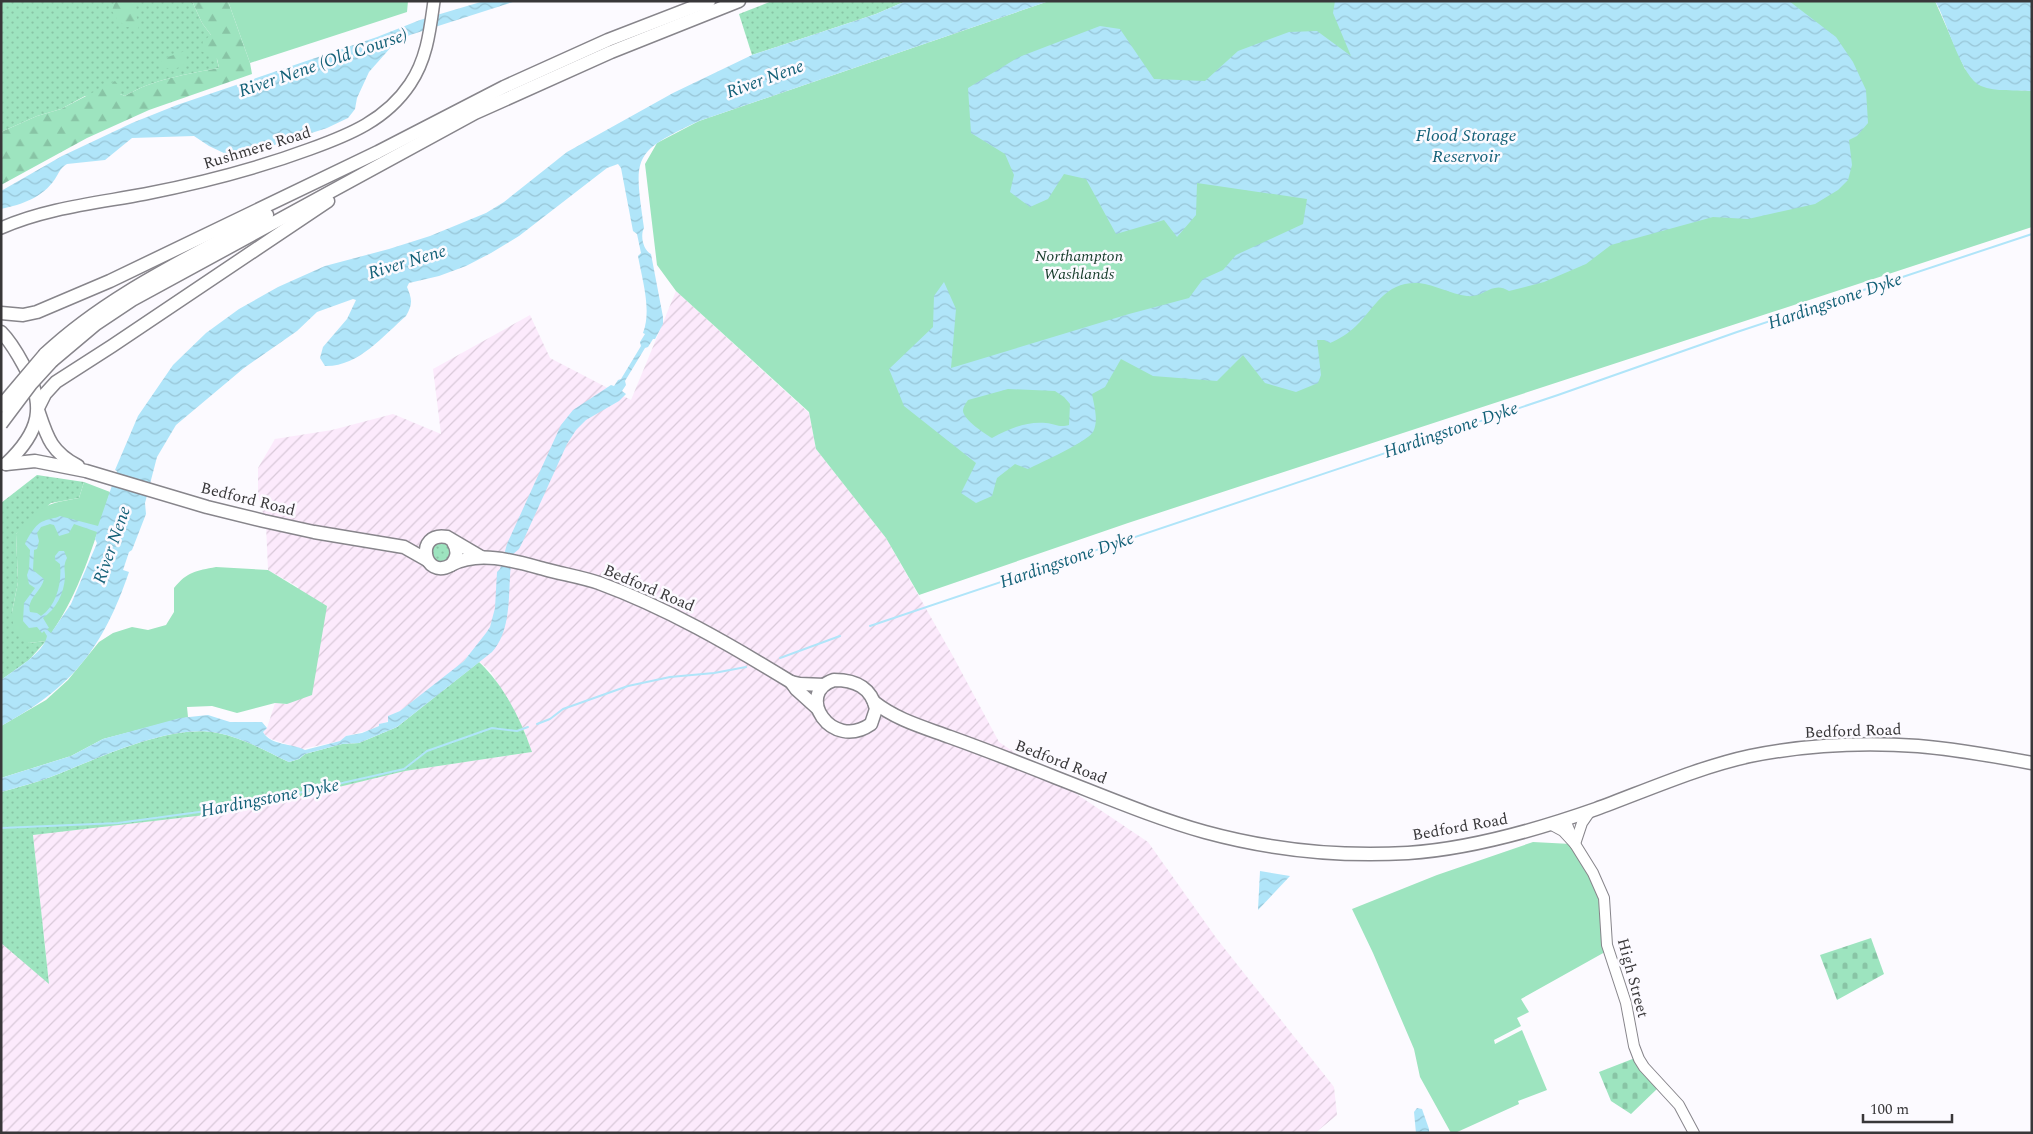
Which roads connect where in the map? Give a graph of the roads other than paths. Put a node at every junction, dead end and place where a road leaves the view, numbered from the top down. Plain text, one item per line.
1 (434, 1) edge
2 (710, 1) edge
3 (739, 1) edge
4 (378, 152) junction
5 (370, 170) junction
6 (4, 226) edge
7 (1, 313) edge
8 (1, 332) edge
9 (48, 358) junction
10 (1, 406) edge
11 (38, 409) junction
12 (1, 424) edge
13 (3, 466) edge
14 (86, 471) junction
15 (429, 542) junction
16 (453, 542) junction
17 (404, 547) junction
18 (481, 557) junction
19 (427, 560) junction
20 (451, 565) junction
21 (791, 682) junction
22 (824, 685) junction
23 (874, 702) junction
24 (817, 708) junction
25 (901, 720) junction
26 (870, 724) junction
27 (2032, 763) edge
28 (1591, 810) junction
29 (1565, 820) junction
30 (1550, 824) junction
31 (1575, 844) junction
32 (1694, 1133) edge

1 - 6 main road, Rushmere Road
2 - 4 highway
3 - 5 highway
4 - 7 highway
4 - 9 highway
5 - 9 highway
5 - 11 highway
8 - 11 highway, Bedford Road
9 - 10 highway, bridge
9 - 12 highway, bridge
11 - 13 highway
11 - 14 highway, Bedford Road
13 - 14 highway, Bedford Road
14 - 17 highway, Bedford Road
15 - 16 highway
15 - 17 highway, Bedford Road
15 - 19 highway
16 - 18 highway, Bedford Road
16 - 20 highway
17 - 19 highway, Bedford Road
18 - 20 highway, Bedford Road
18 - 21 highway, Bedford Road
19 - 20 highway
21 - 22 highway, Bedford Road
21 - 24 highway, Bedford Road
22 - 23 highway
22 - 24 highway
23 - 25 highway, Bedford Road
23 - 26 highway
24 - 26 highway
25 - 26 highway, Bedford Road
25 - 30 highway, Bedford Road
27 - 28 highway, Bedford Road
28 - 29 highway, Bedford Road
28 - 31 street
29 - 30 highway, Bedford Road
29 - 31 street, High Street
30 - 31 street
31 - 32 street, High Street

